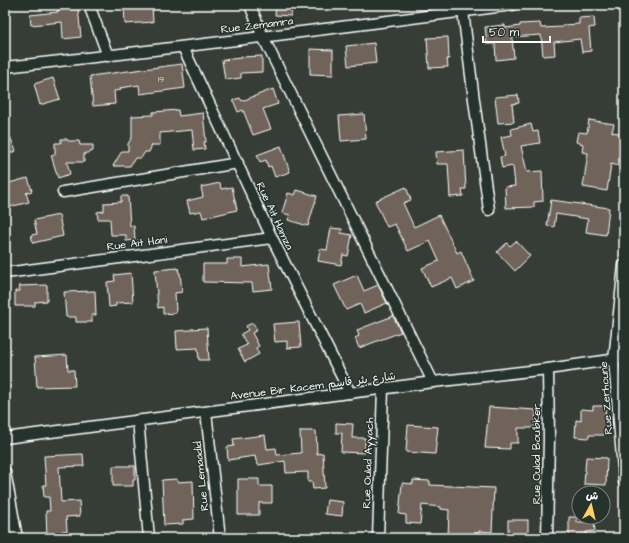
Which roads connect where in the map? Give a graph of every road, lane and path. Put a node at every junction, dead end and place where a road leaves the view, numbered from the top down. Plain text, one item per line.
1 (89, 5) edge
2 (250, 5) edge
3 (512, 5) edge
4 (463, 11) junction
5 (262, 37) junction
6 (183, 47) junction
7 (108, 56) junction
8 (5, 67) edge
9 (238, 163) junction
10 (63, 192) dead end
11 (489, 210) dead end
12 (272, 238) junction
13 (624, 265) edge
14 (5, 273) edge
15 (619, 359) edge
16 (548, 370) junction
17 (432, 382) junction
18 (383, 389) junction
19 (350, 392) junction
20 (206, 412) junction
21 (138, 420) junction
22 (5, 438) edge
23 (5, 472) edge
24 (624, 482) edge
25 (17, 538) edge
26 (150, 538) edge
27 (220, 538) edge
28 (378, 538) edge
29 (547, 538) edge

1 - 7 street
2 - 5 street
3 - 4 street, Rue Zemamra
4 - 5 street, Rue Zemamra
4 - 11 street
5 - 6 street, Rue Zemamra
5 - 17 street
6 - 7 street, Rue Zemamra
6 - 9 street, Rue Ait Hamza
7 - 8 street, Rue Zemamra
9 - 10 street
9 - 12 street, Rue Ait Hamza
12 - 14 street, Rue Ait Hani
12 - 19 street, Rue Ait Hamza
13 - 15 street, Rue Zerhoune
15 - 16 street, Avenue Bir Kacem شارع بئر قاسم
15 - 24 street, Rue Zerhoune
16 - 17 street, Avenue Bir Kacem شارع بئر قاسم
16 - 29 street, Rue Oulad Bou'bker
17 - 18 street, Avenue Bir Kacem شارع بئر قاسم
18 - 19 street, Avenue Bir Kacem شارع بئر قاسم
18 - 28 street, Rue Oulad Ayyach
19 - 20 street, Avenue Bir Kacem شارع بئر قاسم
20 - 21 street, Avenue Bir Kacem شارع بئر قاسم
20 - 27 street, Rue Lemaadid
21 - 22 street, Avenue Bir Kacem شارع بئر قاسم
21 - 26 street
23 - 25 street

